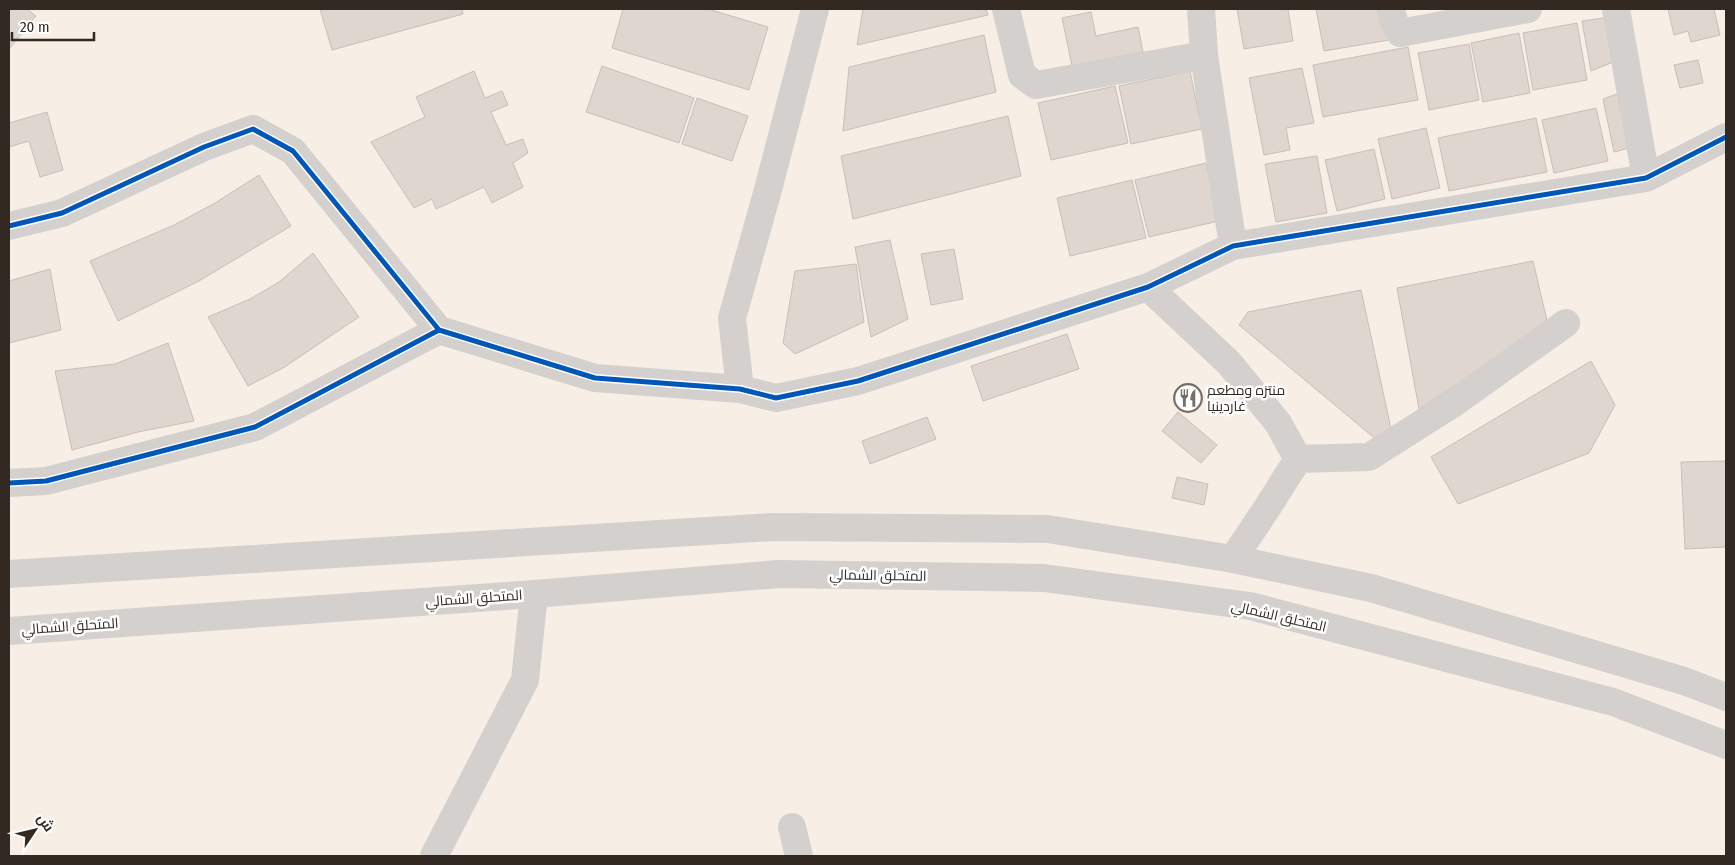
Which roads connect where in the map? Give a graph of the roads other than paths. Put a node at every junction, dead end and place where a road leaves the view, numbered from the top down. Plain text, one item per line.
1 (815, 9) edge
2 (1006, 9) edge
3 (1201, 9) edge
4 (1391, 9) edge
5 (1528, 9) edge
6 (1616, 9) edge
7 (1204, 55) junction
8 (1726, 137) edge
9 (1646, 178) junction
10 (9, 226) edge
11 (1233, 246) junction
12 (1148, 287) junction
13 (1566, 323) dead end
14 (439, 330) junction
15 (740, 389) junction
16 (1298, 459) junction
17 (9, 483) edge
18 (1233, 559) junction
19 (9, 574) edge
20 (534, 594) junction
21 (9, 631) edge
22 (1726, 697) edge
23 (1726, 745) edge
24 (792, 827) dead end
25 (434, 856) edge
26 (798, 856) edge

1 - 15 main road
2 - 7 main road
3 - 7 main road
4 - 5 main road
6 - 9 main road
7 - 11 main road
8 - 9 main road
9 - 11 main road
10 - 14 main road
11 - 12 main road
12 - 15 main road
12 - 16 main road
13 - 16 main road
14 - 15 main road
14 - 17 main road
16 - 18 main road
18 - 19 main road
18 - 22 main road
20 - 21 main road, المتحلق الشمالي
20 - 23 main road, المتحلق الشمالي
20 - 25 main road
24 - 26 main road

